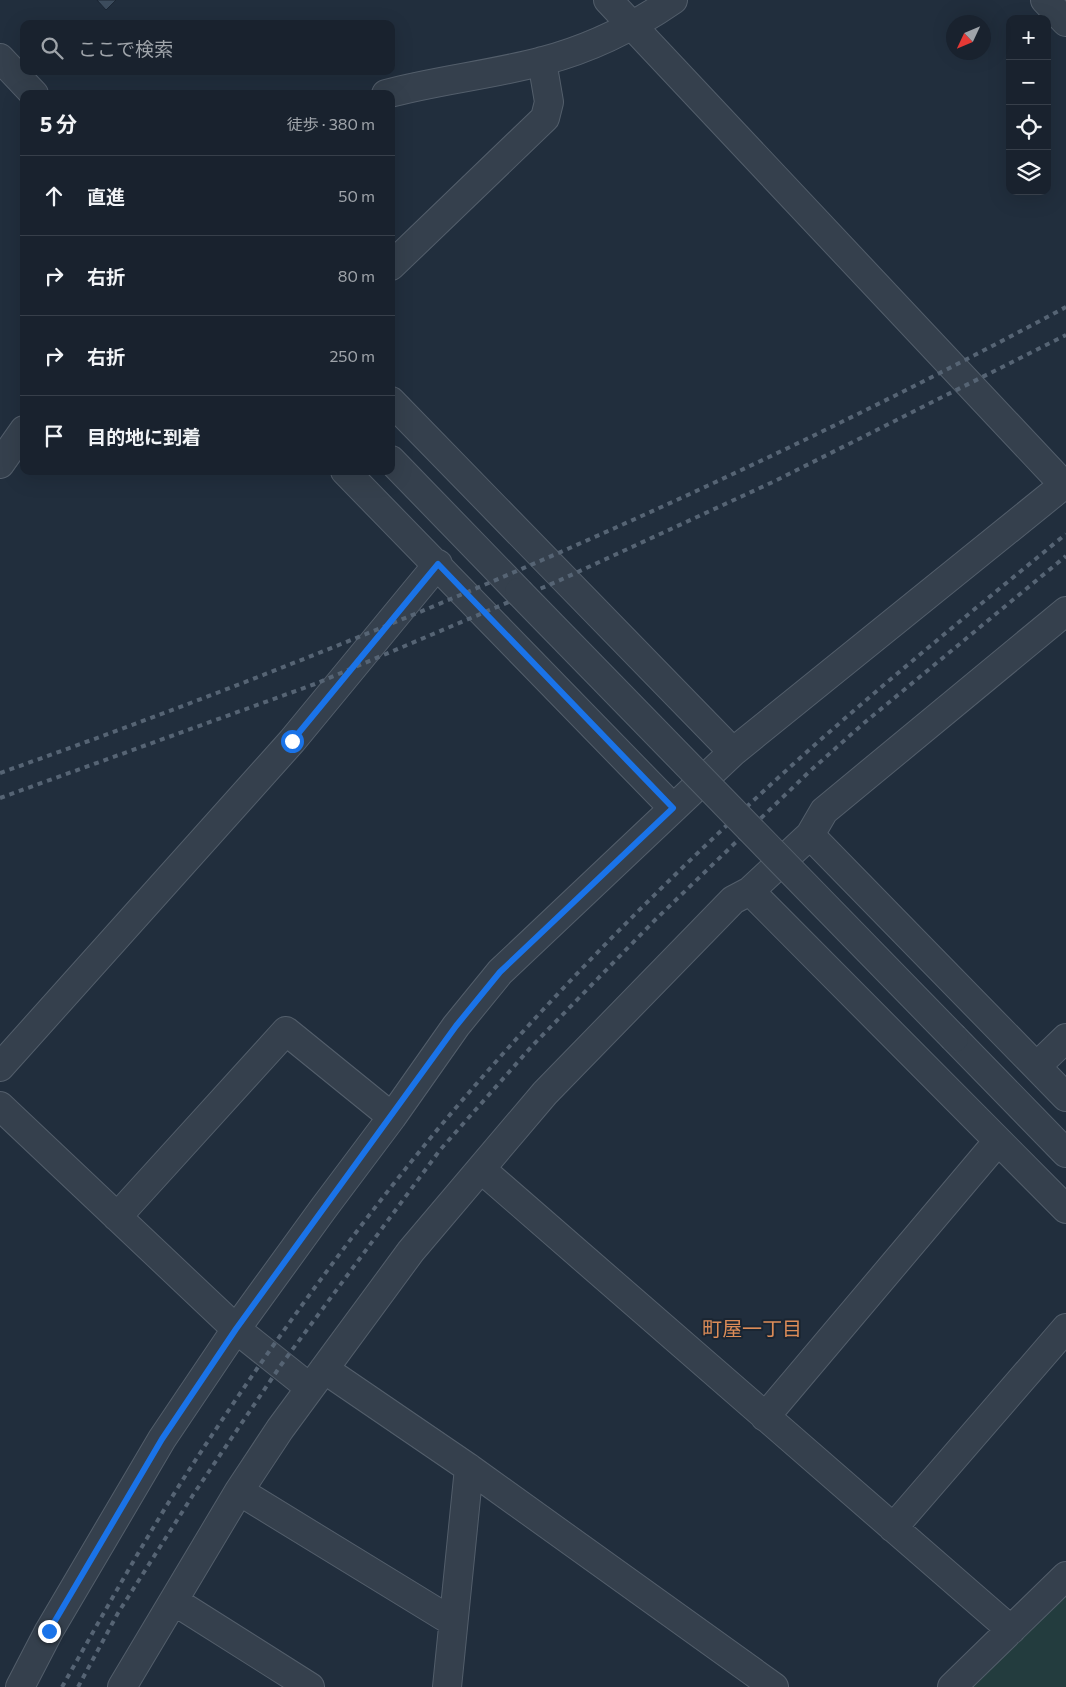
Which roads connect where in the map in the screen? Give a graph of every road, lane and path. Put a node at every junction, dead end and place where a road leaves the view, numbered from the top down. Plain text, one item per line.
1 (608, 0) edge
2 (673, 0) edge
3 (1045, 0) edge
4 (1066, 22) edge
5 (632, 26) junction
6 (0, 58) edge
7 (542, 61) junction
8 (30, 90) edge
9 (395, 92) edge
10 (395, 262) edge
11 (395, 405) edge
12 (20, 436) edge
13 (0, 464) edge
14 (395, 464) edge
15 (349, 475) edge
16 (1065, 484) edge
17 (438, 564) junction
18 (1066, 611) edge
19 (733, 752) junction
20 (673, 808) junction
21 (810, 835) junction
22 (750, 891) junction
23 (1066, 1038) edge
24 (1037, 1066) junction
25 (0, 1067) edge
26 (1066, 1097) edge
27 (0, 1106) edge
28 (392, 1117) junction
29 (998, 1141) junction
30 (1066, 1153) edge
31 (481, 1169) junction
32 (1066, 1209) edge
33 (117, 1217) junction
34 (1066, 1328) edge
35 (236, 1329) junction
36 (317, 1379) junction
37 (765, 1416) junction
38 (470, 1468) junction
39 (239, 1491) junction
40 (893, 1528) junction
41 (1066, 1576) edge
42 (174, 1601) junction
43 (454, 1622) junction
44 (1011, 1630) junction
45 (20, 1687) edge
46 (122, 1687) edge
47 (310, 1687) edge
48 (447, 1687) edge
49 (774, 1687) edge
50 (952, 1687) edge

1 - 5 street
2 - 5 street
3 - 4 street
5 - 7 street
5 - 16 street
6 - 8 street
7 - 9 street
7 - 10 street
11 - 19 street
12 - 13 street
14 - 30 street, bridge
15 - 17 street
16 - 19 street
17 - 20 street
17 - 25 street
18 - 21 street
19 - 20 street
20 - 28 street
21 - 22 street
21 - 24 street
22 - 29 street
22 - 31 street
23 - 24 street
24 - 26 street
27 - 33 street
28 - 33 street
28 - 35 street
29 - 32 street
29 - 37 street
31 - 36 street
31 - 37 street
33 - 35 street
34 - 40 street
35 - 36 street
35 - 45 street
36 - 38 street
36 - 39 street
37 - 40 street
38 - 43 street
38 - 49 street
39 - 42 street
39 - 43 street
40 - 44 street
41 - 44 street
42 - 46 street
42 - 47 street
43 - 48 street
44 - 50 street

